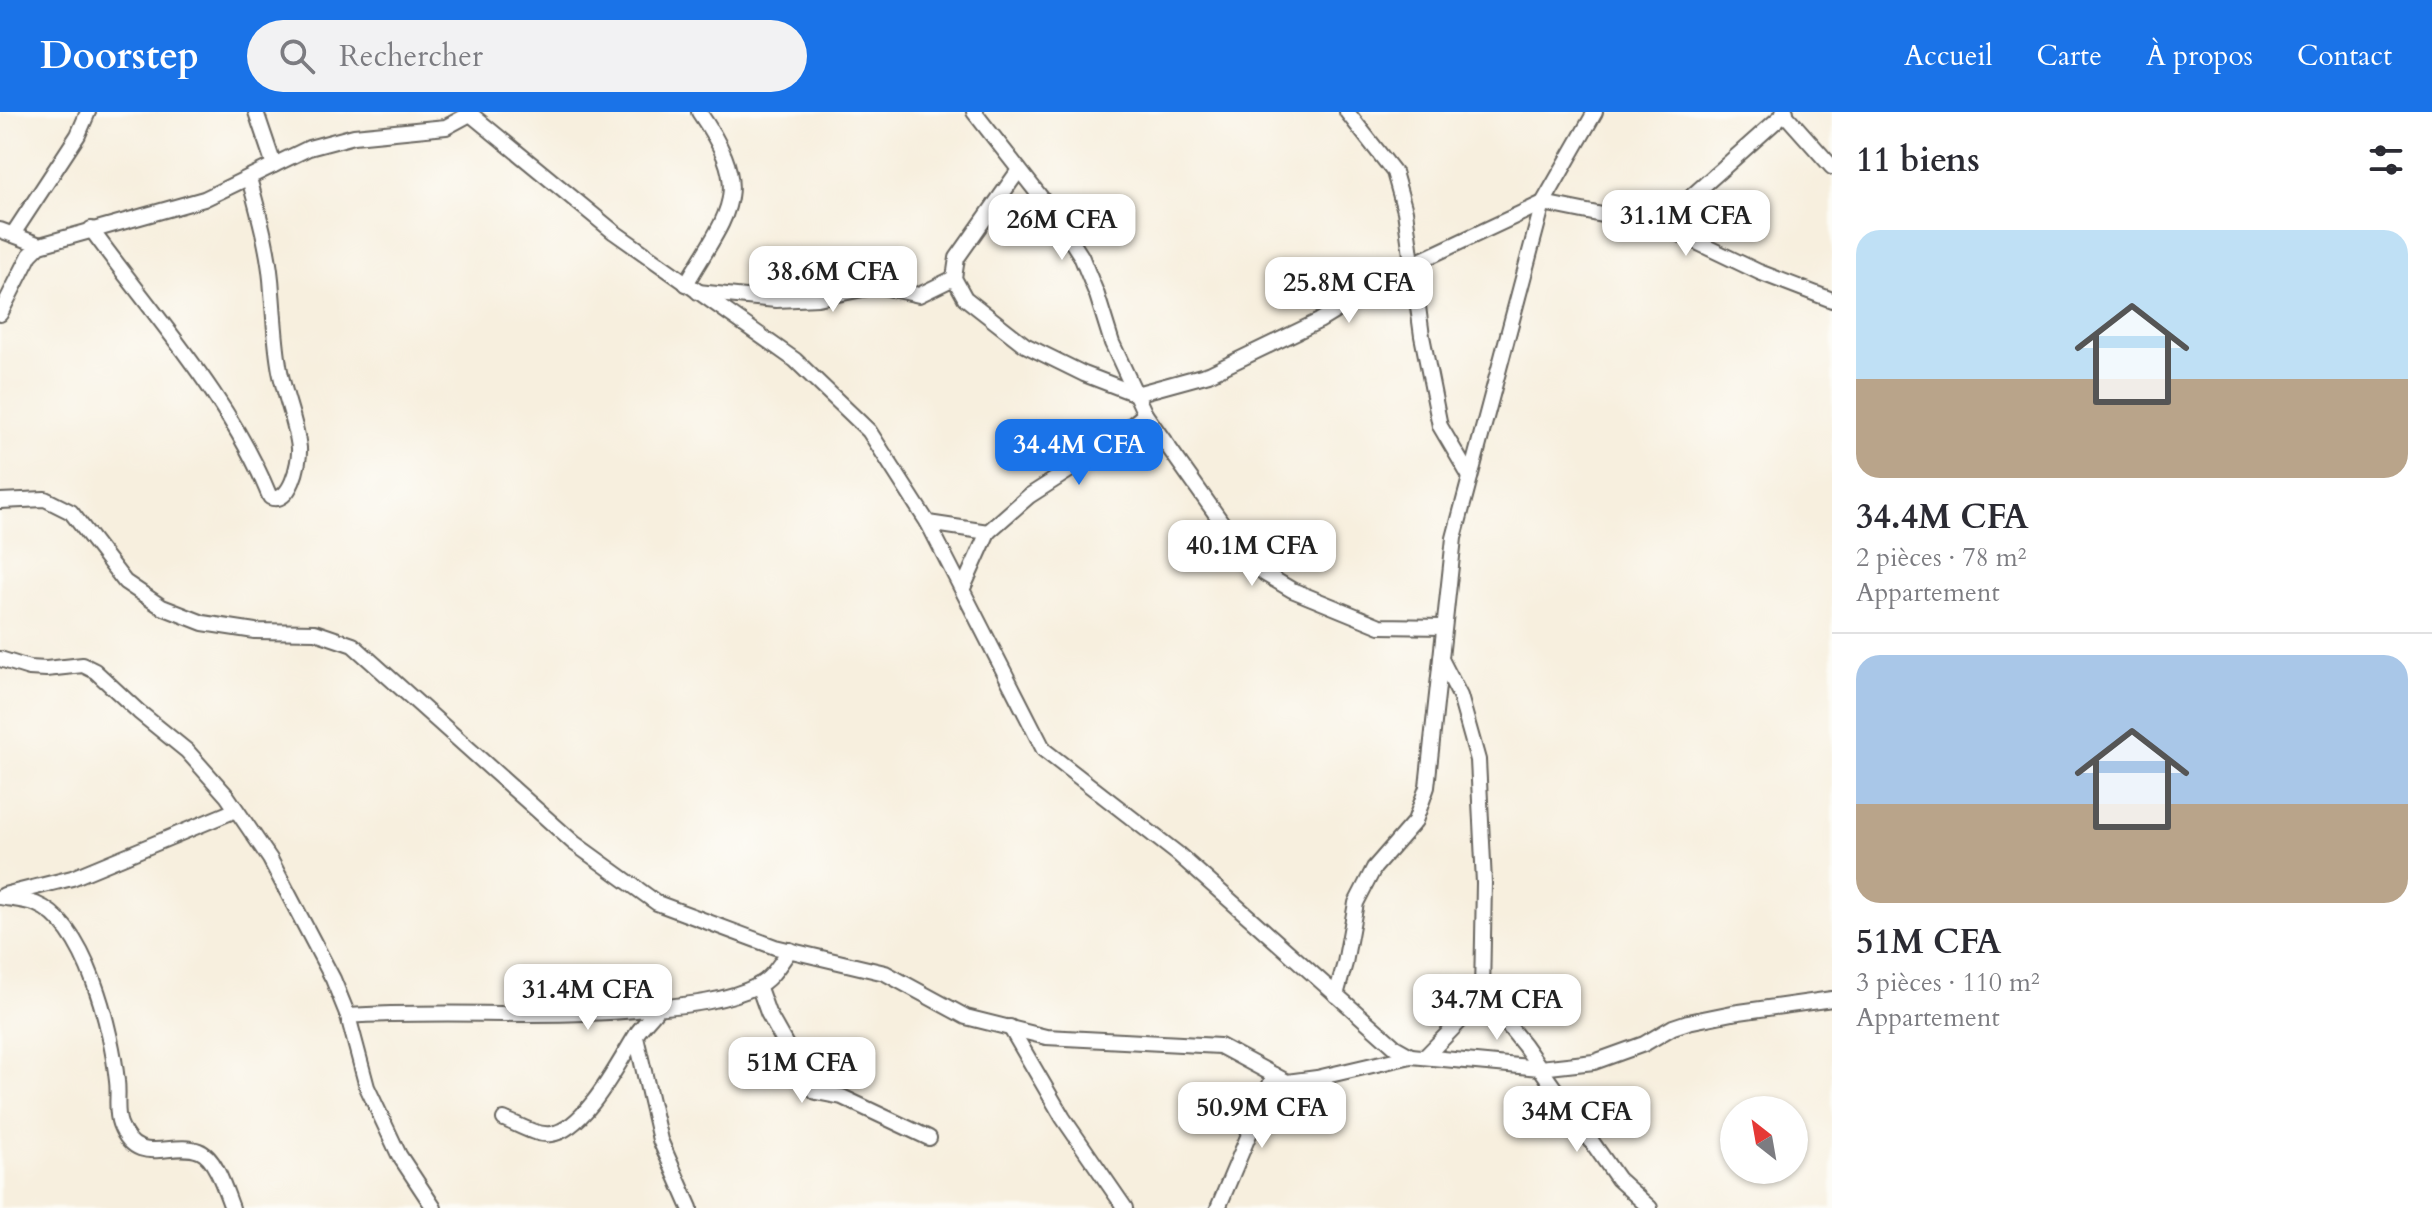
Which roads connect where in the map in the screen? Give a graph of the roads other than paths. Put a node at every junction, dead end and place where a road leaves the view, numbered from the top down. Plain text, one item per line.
1 (88, 112) edge
2 (256, 112) edge
3 (699, 112) edge
4 (974, 112) edge
5 (1347, 112) edge
6 (1595, 112) edge
7 (469, 113) edge
8 (1784, 113) edge
9 (274, 165) junction
10 (1832, 167) edge
11 (1019, 170) junction
12 (249, 178) junction
13 (1543, 203) junction
14 (1667, 228) junction
15 (91, 229) junction
16 (7, 232) edge
17 (40, 245) junction
18 (1411, 265) junction
19 (954, 278) junction
20 (1375, 287) junction
21 (692, 288) junction
22 (1416, 298) junction
23 (1832, 300) edge
24 (0, 314) edge
25 (1136, 394) junction
26 (1145, 414) junction
27 (1470, 477) junction
28 (0, 501) edge
29 (928, 523) junction
30 (988, 532) junction
31 (963, 588) junction
32 (1444, 627) junction
33 (1441, 658) junction
34 (0, 659) edge
35 (236, 810) junction
36 (0, 897) edge
37 (790, 950) junction
38 (758, 985) junction
39 (1482, 993) junction
40 (1336, 995) junction
41 (1832, 999) edge
42 (658, 1008) junction
43 (625, 1012) junction
44 (348, 1016) junction
45 (1010, 1027) junction
46 (637, 1034) junction
47 (1418, 1056) junction
48 (1540, 1068) junction
49 (1274, 1075) junction
50 (504, 1119) dead end
51 (929, 1138) dead end
52 (232, 1208) edge
53 (434, 1208) edge
54 (690, 1208) edge
55 (1125, 1208) edge
56 (1218, 1208) edge
57 (1650, 1208) edge

1 - 16 street
2 - 9 street
3 - 21 street
4 - 11 street
5 - 18 street
6 - 13 street
7 - 9 street
7 - 21 street
8 - 10 street
8 - 14 street
9 - 12 street
11 - 19 street
11 - 25 street
12 - 15 street
12 - 15 street
13 - 14 street
13 - 18 street
13 - 27 street
14 - 23 street
15 - 17 street
16 - 17 street
17 - 24 street
18 - 20 street
18 - 22 street
19 - 21 street
19 - 25 street
20 - 22 street
20 - 25 street
21 - 29 street
22 - 27 street
25 - 26 street
26 - 30 street
26 - 32 street
27 - 32 street
28 - 37 street
29 - 30 street
29 - 31 street
30 - 31 street
31 - 40 street
32 - 33 street
33 - 39 street
33 - 40 street
34 - 35 street
35 - 36 street
35 - 44 street
36 - 52 street
37 - 38 street
37 - 45 street
38 - 42 street
38 - 51 street
39 - 47 street
39 - 48 street
40 - 47 street
41 - 48 street
42 - 43 street
42 - 46 street
43 - 44 street
43 - 46 street
44 - 53 street
45 - 49 street
45 - 55 street
46 - 50 street
46 - 54 street
47 - 48 street
47 - 49 street
48 - 57 street
49 - 56 street

